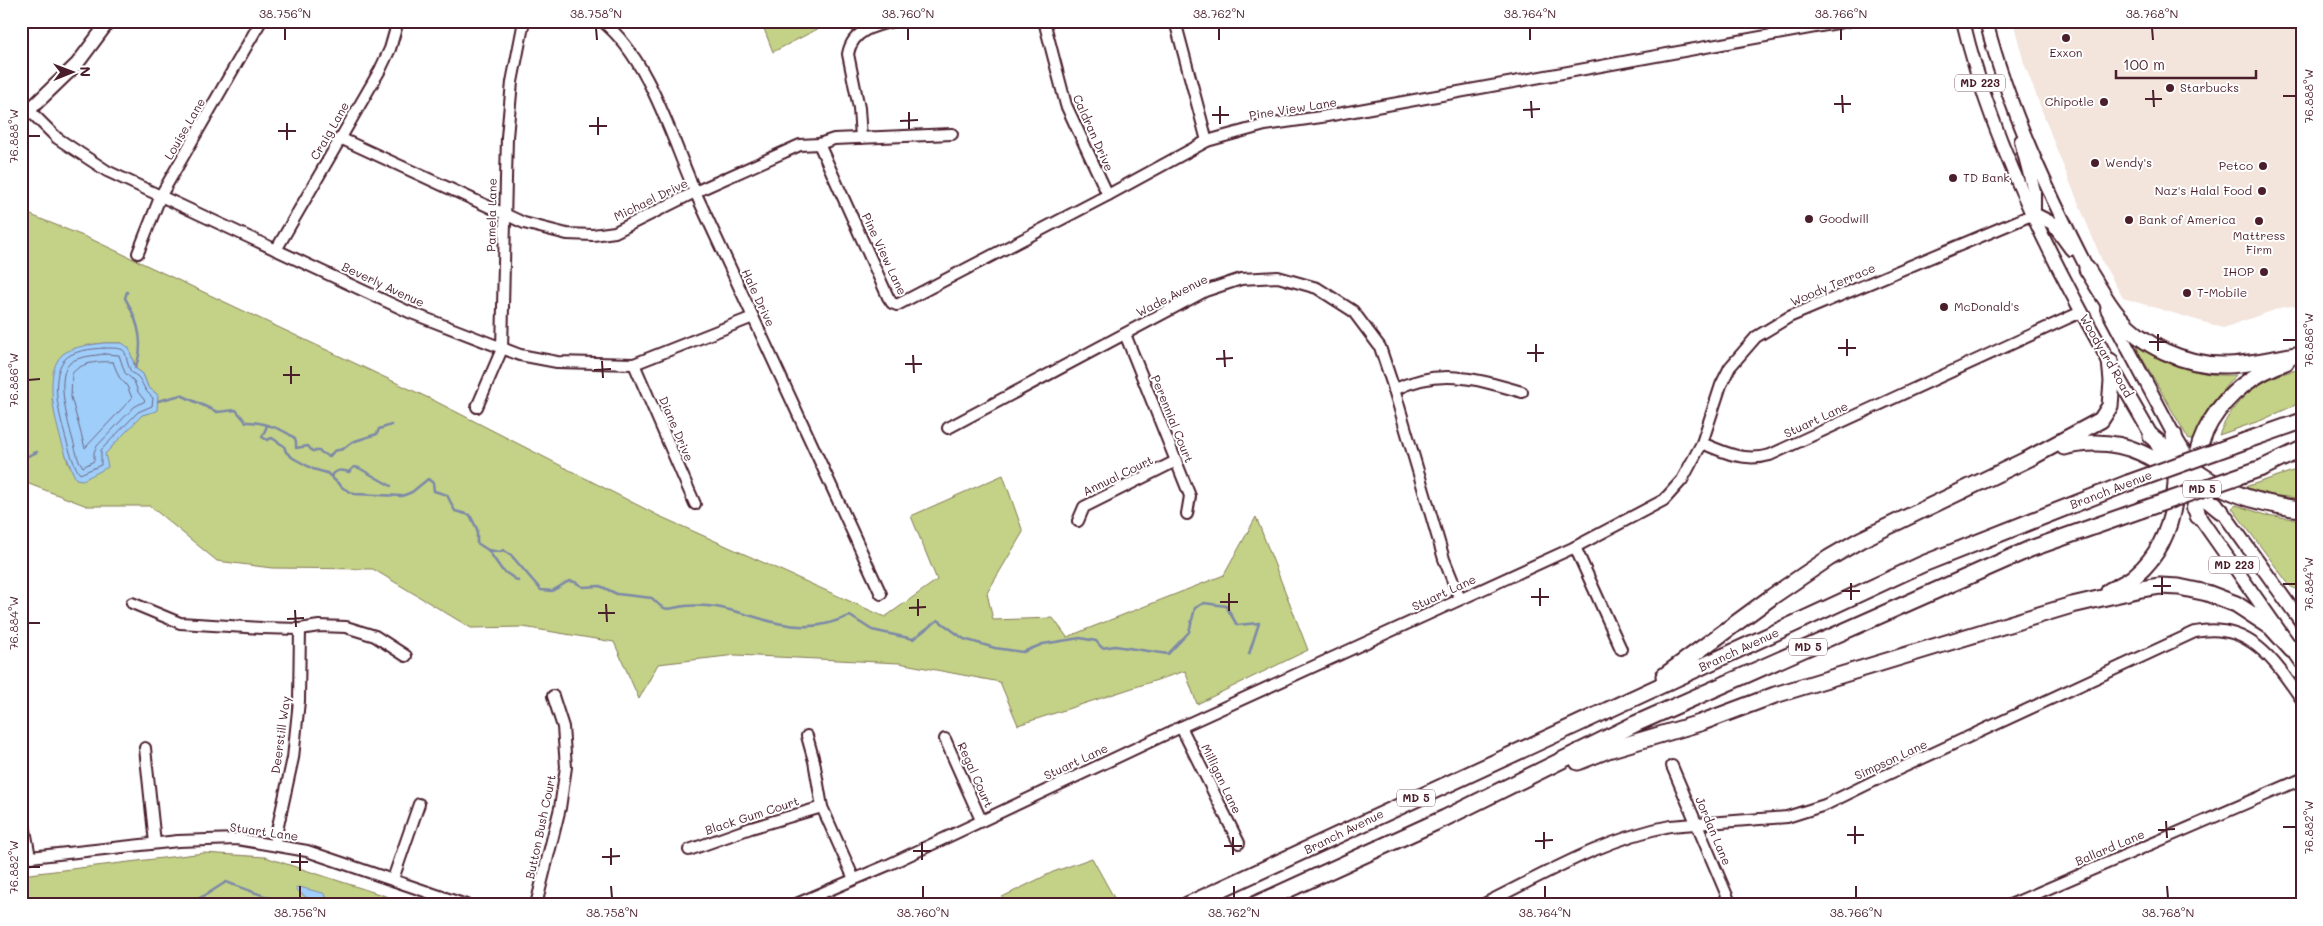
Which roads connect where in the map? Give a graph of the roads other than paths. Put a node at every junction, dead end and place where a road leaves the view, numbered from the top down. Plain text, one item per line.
1 (108, 21) edge
2 (260, 21) edge
3 (398, 21) edge
4 (524, 21) edge
5 (602, 21) edge
6 (894, 21) edge
7 (1044, 21) edge
8 (1175, 21) edge
9 (1848, 21) edge
10 (1963, 21) edge
11 (1986, 21) edge
12 (2011, 98) junction
13 (26, 114) edge
14 (952, 134) dead end
15 (340, 138) junction
16 (860, 138) junction
17 (1207, 141) junction
18 (819, 144) junction
19 (695, 192) junction
20 (161, 195) junction
21 (1108, 195) junction
22 (504, 212) junction
23 (2034, 214) junction
24 (276, 250) junction
25 (138, 253) dead end
26 (2087, 269) junction
27 (2081, 312) junction
28 (754, 317) junction
29 (1125, 334) junction
30 (502, 349) junction
31 (2302, 356) edge
32 (2110, 362) junction
33 (634, 364) junction
34 (1394, 390) junction
35 (1522, 392) dead end
36 (477, 406) dead end
37 (2302, 421) edge
38 (948, 428) dead end
39 (2174, 435) junction
40 (2152, 436) junction
41 (1702, 443) junction
42 (2302, 449) edge
43 (2176, 457) junction
44 (2030, 458) junction
45 (1176, 461) junction
46 (2194, 470) junction
47 (2176, 475) junction
48 (2192, 488) junction
49 (695, 504) dead end
50 (2302, 509) edge
51 (2221, 511) junction
52 (1187, 514) dead end
53 (2198, 516) junction
54 (1078, 520) dead end
55 (1575, 547) junction
56 (881, 594) dead end
57 (1460, 599) junction
58 (2091, 601) junction
59 (132, 603) dead end
60 (2302, 623) edge
61 (300, 628) junction
62 (1622, 649) dead end
63 (2292, 650) junction
64 (406, 656) dead end
65 (2302, 663) edge
66 (553, 696) dead end
67 (2302, 700) edge
68 (1591, 717) junction
69 (1181, 727) junction
70 (807, 736) dead end
71 (945, 739) dead end
72 (145, 748) dead end
73 (1672, 766) dead end
74 (2302, 779) edge
75 (1481, 800) junction
76 (420, 804) dead end
77 (822, 807) junction
78 (21, 808) edge
79 (981, 820) junction
80 (1697, 824) junction
81 (155, 843) junction
82 (1239, 843) dead end
83 (274, 844) junction
84 (689, 850) dead end
85 (26, 857) edge
86 (393, 880) junction
87 (854, 880) junction
88 (466, 905) edge
89 (536, 905) edge
90 (794, 905) edge
91 (1187, 905) edge
92 (1254, 905) edge
93 (1482, 905) edge
94 (1731, 905) edge
95 (2010, 905) edge

1 - 13 main road
2 - 20 street, Louise Lane
3 - 15 street, Craig Lane
4 - 22 street, Pamela Lane
5 - 19 street, Hale Drive
6 - 16 street
7 - 21 street, Caldran Drive
8 - 17 street
9 - 17 street, Pine View Lane
10 - 23 main road, Woodyard Road / MD 223
11 - 12 main road, Woodyard Road / MD 223
12 - 23 main road
12 - 26 main road, Woodyard Road / MD 223
13 - 20 street, Beverly Avenue
14 - 16 street, Michael Drive
15 - 22 street, Michael Drive
15 - 24 street, Craig Lane
16 - 18 street, Michael Drive
17 - 21 street, Pine View Lane
18 - 19 street, Michael Drive
18 - 21 street, Pine View Lane
19 - 22 street, Michael Drive
19 - 28 street, Hale Drive
20 - 24 street, Beverly Avenue
20 - 25 street, Louise Lane
22 - 30 street, Pamela Lane
23 - 26 main road
23 - 27 main road, Woodyard Road / MD 223
23 - 41 street, Woody Terrace
24 - 30 street, Beverly Avenue
26 - 31 highway
26 - 39 main road, Woodyard Road / MD 223
27 - 32 main road, Woodyard Road / MD 223
27 - 41 street, Stuart Lane
28 - 33 street, Beverly Avenue
28 - 56 street, Hale Drive
29 - 34 street, Wade Avenue
29 - 38 street, Wade Avenue
29 - 45 street, Perennial Court
30 - 33 street, Beverly Avenue
30 - 36 street, Pamela Lane
31 - 46 highway
32 - 40 main road, Woodyard Road / MD 223
32 - 44 highway
33 - 49 street, Diane Drive
34 - 35 street
34 - 57 street, Wade Avenue
37 - 68 highway, Branch Avenue / MD 5, bridge
39 - 43 highway
39 - 46 main road, Woodyard Road / MD 223
40 - 43 highway
40 - 47 main road, Woodyard Road / MD 223
41 - 55 street, Stuart Lane
42 - 75 highway, Branch Avenue / MD 5, bridge
43 - 46 highway
43 - 47 highway
44 - 47 highway
44 - 68 highway
45 - 52 street, Perennial Court
45 - 54 street, Annual Court
46 - 48 highway
46 - 50 highway
46 - 51 main road, Woodyard Road / MD 223
47 - 48 highway
47 - 53 main road, Woodyard Road / MD 223
47 - 58 highway
48 - 51 highway
48 - 53 highway
51 - 60 main road, Woodyard Road / MD 223
53 - 63 main road, Woodyard Road / MD 223
55 - 57 street, Stuart Lane
55 - 62 street
57 - 69 street, Stuart Lane
58 - 63 highway
58 - 75 highway
59 - 61 street
61 - 64 street
61 - 83 street, Deerstill Way
63 - 65 main road, Woodyard Road / MD 223
66 - 89 street, Button Bush Court
67 - 80 street, Simpson Lane
68 - 91 highway, Branch Avenue / MD 5
69 - 79 street, Stuart Lane
69 - 82 street, Milligan Lane
70 - 77 street
71 - 79 street, Regal Court
72 - 81 street
73 - 80 street, Jordan Lane
74 - 95 street, Ballard Lane
75 - 92 highway, Branch Avenue / MD 5
76 - 86 street
77 - 84 street, Black Gum Court
77 - 87 street
78 - 85 street
79 - 87 street, Stuart Lane
80 - 93 street, Simpson Lane
80 - 94 street, Jordan Lane
81 - 83 street, Stuart Lane
81 - 85 street, Stuart Lane
83 - 86 street, Stuart Lane
86 - 88 street, Stuart Lane
87 - 90 street, Stuart Lane

